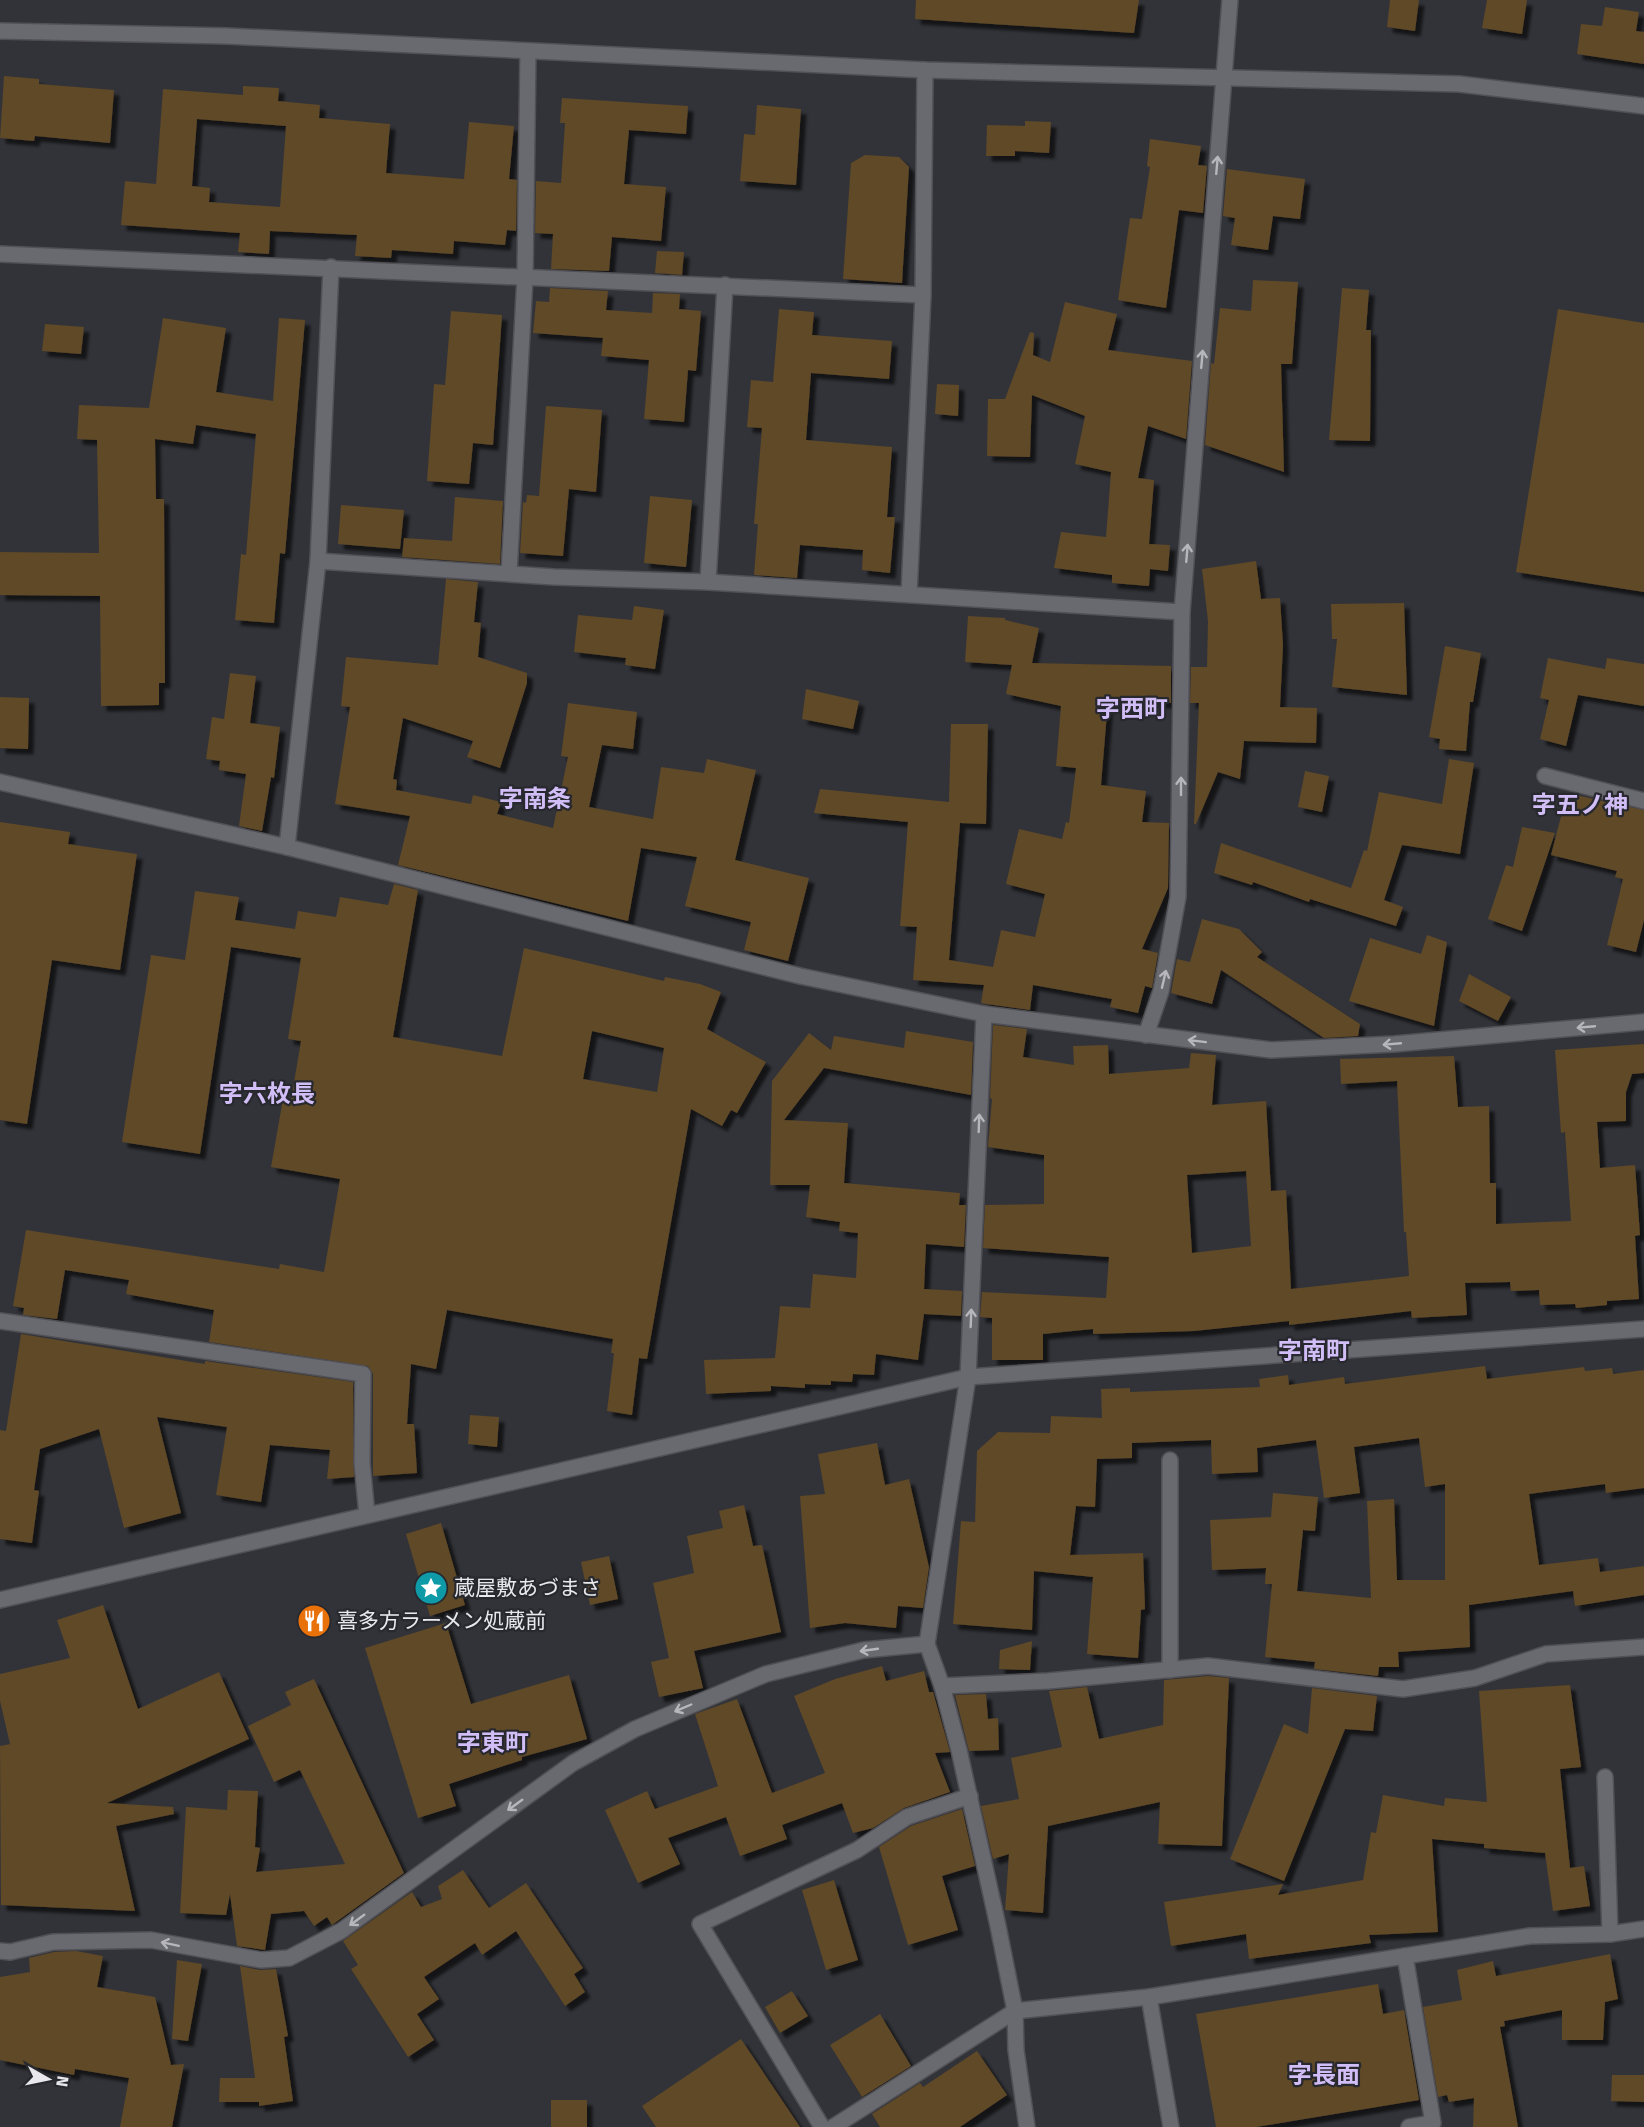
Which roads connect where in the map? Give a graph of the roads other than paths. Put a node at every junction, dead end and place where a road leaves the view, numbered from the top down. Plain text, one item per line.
1 (1230, 0) edge
2 (0, 31) edge
3 (528, 51) junction
4 (925, 70) junction
5 (1224, 78) junction
6 (1644, 106) edge
7 (0, 254) edge
8 (332, 267) junction
9 (525, 277) junction
10 (725, 285) junction
11 (923, 295) junction
12 (318, 561) junction
13 (509, 573) junction
14 (708, 582) junction
15 (909, 594) junction
16 (1182, 612) junction
17 (1545, 776) dead end
18 (0, 782) edge
19 (1644, 801) edge
20 (287, 847) junction
21 (984, 1014) junction
22 (1644, 1022) edge
23 (1146, 1035) junction
24 (0, 1321) edge
25 (1644, 1329) edge
26 (968, 1377) junction
27 (1170, 1460) dead end
28 (367, 1515) junction
29 (0, 1600) edge
30 (927, 1644) junction
31 (1644, 1647) edge
32 (1170, 1670) junction
33 (942, 1686) junction
34 (1605, 1777) dead end
35 (970, 1796) junction
36 (1644, 1929) edge
37 (1610, 1934) junction
38 (0, 1951) edge
39 (1405, 1956) junction
40 (1149, 1996) junction
41 (1015, 2011) junction
42 (822, 2127) edge
43 (834, 2127) edge
44 (1027, 2127) edge
45 (1171, 2127) edge
46 (1409, 2127) edge

1 - 5 street
2 - 3 street
3 - 4 street
3 - 9 street
4 - 5 street
4 - 11 street
5 - 6 street
16 -> 5 street
7 - 8 street
8 - 9 street
8 - 12 street
9 - 10 street
9 - 13 street
10 - 11 street
10 - 14 street
11 - 15 street
12 - 13 street
12 - 20 street
13 - 14 street
14 - 15 street
15 - 16 street
23 -> 16 street
17 - 19 street
18 - 20 street
20 - 21 street
21 - 23 street
26 -> 21 street
22 -> 23 street
24 - 28 street
25 - 26 street
26 - 28 street
26 - 30 street
27 - 32 street
28 - 29 street
30 - 33 street
30 -> 38 street
31 - 32 street
32 - 33 street
33 - 35 street
34 - 37 street
35 - 41 street
35 - 42 street
36 - 37 street
37 - 39 street
39 - 40 street
39 - 46 street
40 - 41 street
40 - 45 street
41 - 43 street
41 - 44 street

